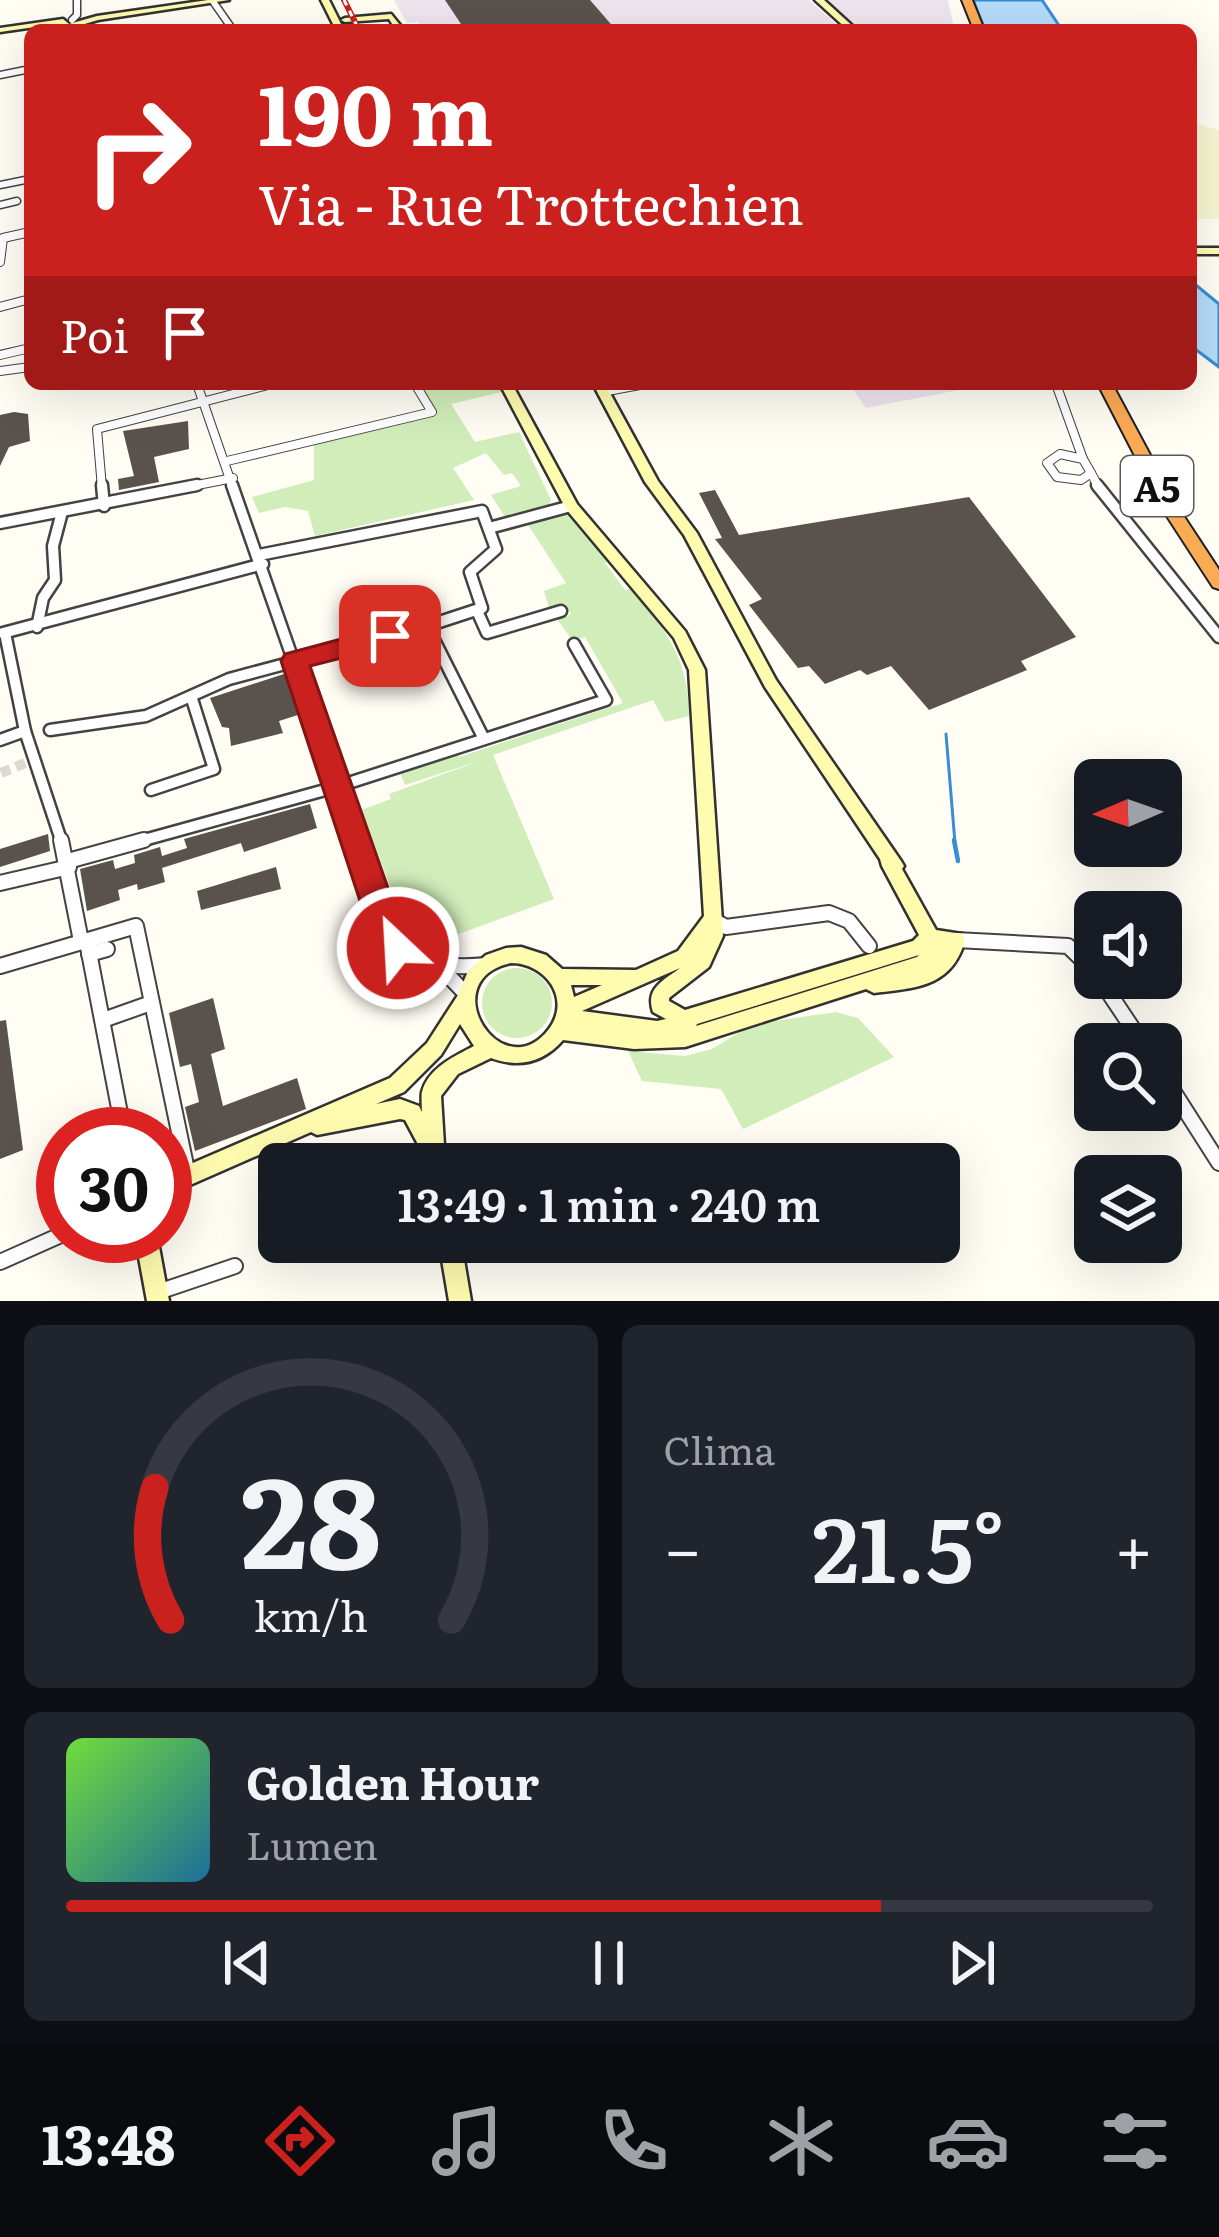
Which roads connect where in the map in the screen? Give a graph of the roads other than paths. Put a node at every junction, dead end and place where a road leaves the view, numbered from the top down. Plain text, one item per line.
1 (226, 0) edge
2 (818, 0) edge
3 (213, 1) edge
4 (71, 24) edge
5 (347, 24) edge
6 (396, 24) edge
7 (846, 24) edge
8 (16, 201) dead end
9 (0, 205) edge
10 (24, 233) edge
11 (0, 262) edge
12 (199, 390) edge
13 (248, 390) edge
14 (419, 390) edge
15 (509, 390) edge
16 (601, 390) edge
17 (1057, 390) edge
18 (1109, 390) edge
19 (1121, 390) edge
20 (204, 401) junction
21 (1066, 425) junction
22 (1060, 454) junction
23 (1083, 459) junction
24 (227, 461) junction
25 (1091, 473) junction
26 (233, 478) junction
27 (1073, 481) junction
28 (104, 506) junction
29 (571, 506) junction
30 (1112, 506) junction
31 (62, 512) junction
32 (0, 523) edge
33 (489, 527) junction
34 (261, 559) junction
35 (1219, 563) edge
36 (1219, 583) edge
37 (562, 611) dead end
38 (478, 613) junction
39 (427, 626) junction
40 (37, 627) junction
41 (3, 633) edge
42 (1219, 637) edge
43 (574, 644) dead end
44 (295, 661) junction
45 (192, 700) junction
46 (35, 733) junction
47 (0, 740) edge
48 (484, 740) junction
49 (336, 787) junction
50 (151, 790) dead end
51 (68, 864) junction
52 (0, 883) edge
53 (711, 919) junction
54 (942, 939) junction
55 (86, 946) junction
56 (869, 946) dead end
57 (107, 949) dead end
58 (1074, 952) edge
59 (490, 965) junction
60 (0, 966) edge
61 (442, 969) junction
62 (646, 975) junction
63 (561, 977) junction
64 (818, 994) junction
65 (465, 998) junction
66 (152, 1003) junction
67 (746, 1009) junction
68 (564, 1019) junction
69 (103, 1020) junction
70 (490, 1048) junction
71 (1182, 1105) edge
72 (119, 1107) edge
73 (174, 1107) edge
74 (308, 1124) junction
75 (427, 1143) edge
76 (434, 1143) edge
77 (1219, 1163) edge
78 (192, 1164) edge
79 (36, 1246) edge
80 (0, 1262) edge
81 (151, 1263) edge
82 (454, 1263) edge
83 (235, 1266) dead end
84 (158, 1297) edge
85 (460, 1301) edge

1 - 3 street
2 - 7 street
3 - 4 street
5 - 6 street
8 - 9 street
10 - 11 street
12 - 20 street
13 - 20 street
14 - 24 street
15 - 29 street
16 - 54 street
17 - 21 street
18 - 36 highway, A5
19 - 35 highway, A5
20 - 24 street
20 - 28 street
21 - 22 street
21 - 23 street
22 - 23 street
22 - 27 street
23 - 25 street
24 - 26 street
25 - 27 street
25 - 30 street
26 - 28 street
26 - 34 street
27 - 30 street
28 - 31 street
29 - 33 street
29 - 53 street
30 - 42 street
31 - 32 street
31 - 40 street
33 - 34 street
33 - 38 street
34 - 40 street
34 - 44 street
37 - 38 street
38 - 39 street
39 - 44 street
39 - 48 street
40 - 41 street
41 - 46 street
43 - 48 street
44 - 45 street
44 - 49 street
45 - 46 street
45 - 50 street
46 - 47 street
46 - 51 street
48 - 49 street
49 - 51 street
49 - 61 street
51 - 52 street
51 - 55 street
53 - 56 street
53 - 62 street
53 - 67 street
54 - 58 street
54 - 64 street
54 - 64 street
54 - 67 street
55 - 57 street
55 - 60 street
55 - 66 street
55 - 69 street
59 - 61 street
59 - 63 street
59 - 65 street
61 - 65 street
62 - 63 street
62 - 68 street
63 - 68 street
64 - 67 street
65 - 70 street
65 - 74 street
66 - 69 street
66 - 73 street
67 - 68 street
68 - 70 street
69 - 72 street
70 - 76 street
71 - 77 street
74 - 75 street
74 - 78 street
79 - 80 street
81 - 84 street
82 - 85 street
83 - 84 street

